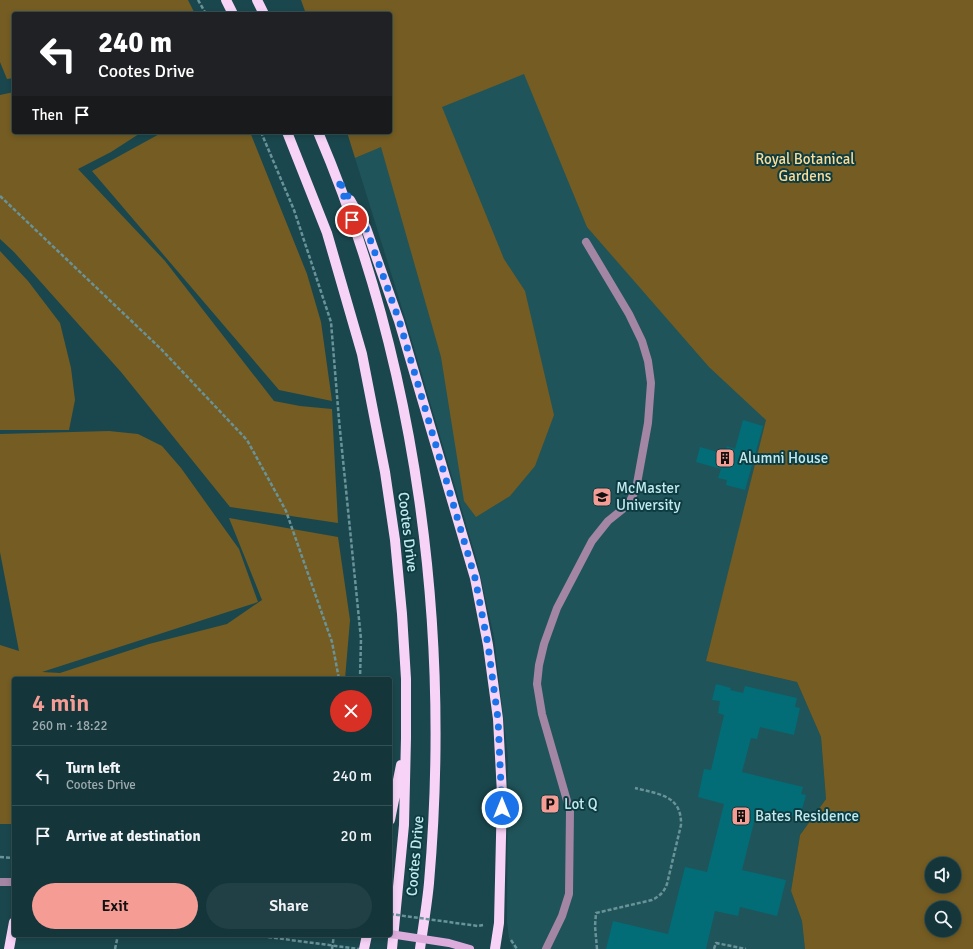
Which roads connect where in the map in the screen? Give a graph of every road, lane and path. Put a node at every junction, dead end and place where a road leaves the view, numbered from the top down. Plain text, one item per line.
1 (198, 0) edge
2 (226, 0) edge
3 (257, 0) edge
4 (205, 12) edge
5 (232, 12) edge
6 (263, 12) edge
7 (262, 134) edge
8 (288, 134) edge
9 (319, 134) edge
10 (338, 179) junction
11 (0, 196) edge
12 (586, 242) dead end
13 (339, 677) edge
14 (360, 677) edge
15 (406, 738) junction
16 (635, 788) dead end
17 (392, 810) edge
18 (0, 857) edge
19 (12, 858) edge
20 (0, 882) edge
21 (12, 882) edge
22 (392, 914) edge
23 (483, 925) dead end
24 (12, 933) edge
25 (392, 934) edge
26 (118, 937) edge
27 (268, 937) edge
28 (334, 937) edge
29 (367, 937) edge
30 (9, 949) edge
31 (115, 949) edge
32 (332, 949) edge
33 (359, 949) edge
34 (364, 949) edge
35 (392, 949) edge
36 (420, 949) edge
37 (470, 949) edge
38 (495, 949) edge
39 (546, 949) edge
40 (597, 949) edge
41 (714, 949) edge
42 (746, 949) edge

1 - 4 path
2 - 5 main road
3 - 6 main road
7 - 14 path
8 - 15 main road, Cootes Drive
9 - 10 main road, Cootes Drive
10 - 36 main road, Cootes Drive
10 - 38 main road
11 - 13 path
12 - 39 street
15 - 17 main road
15 - 35 main road, Cootes Drive
16 - 40 path
18 - 19 path
20 - 21 street
22 - 23 path, bridge
24 - 30 main road
25 - 37 street, bridge
26 - 31 path
27 - 33 path, bridge
28 - 32 path
29 - 34 main road
41 - 42 path

